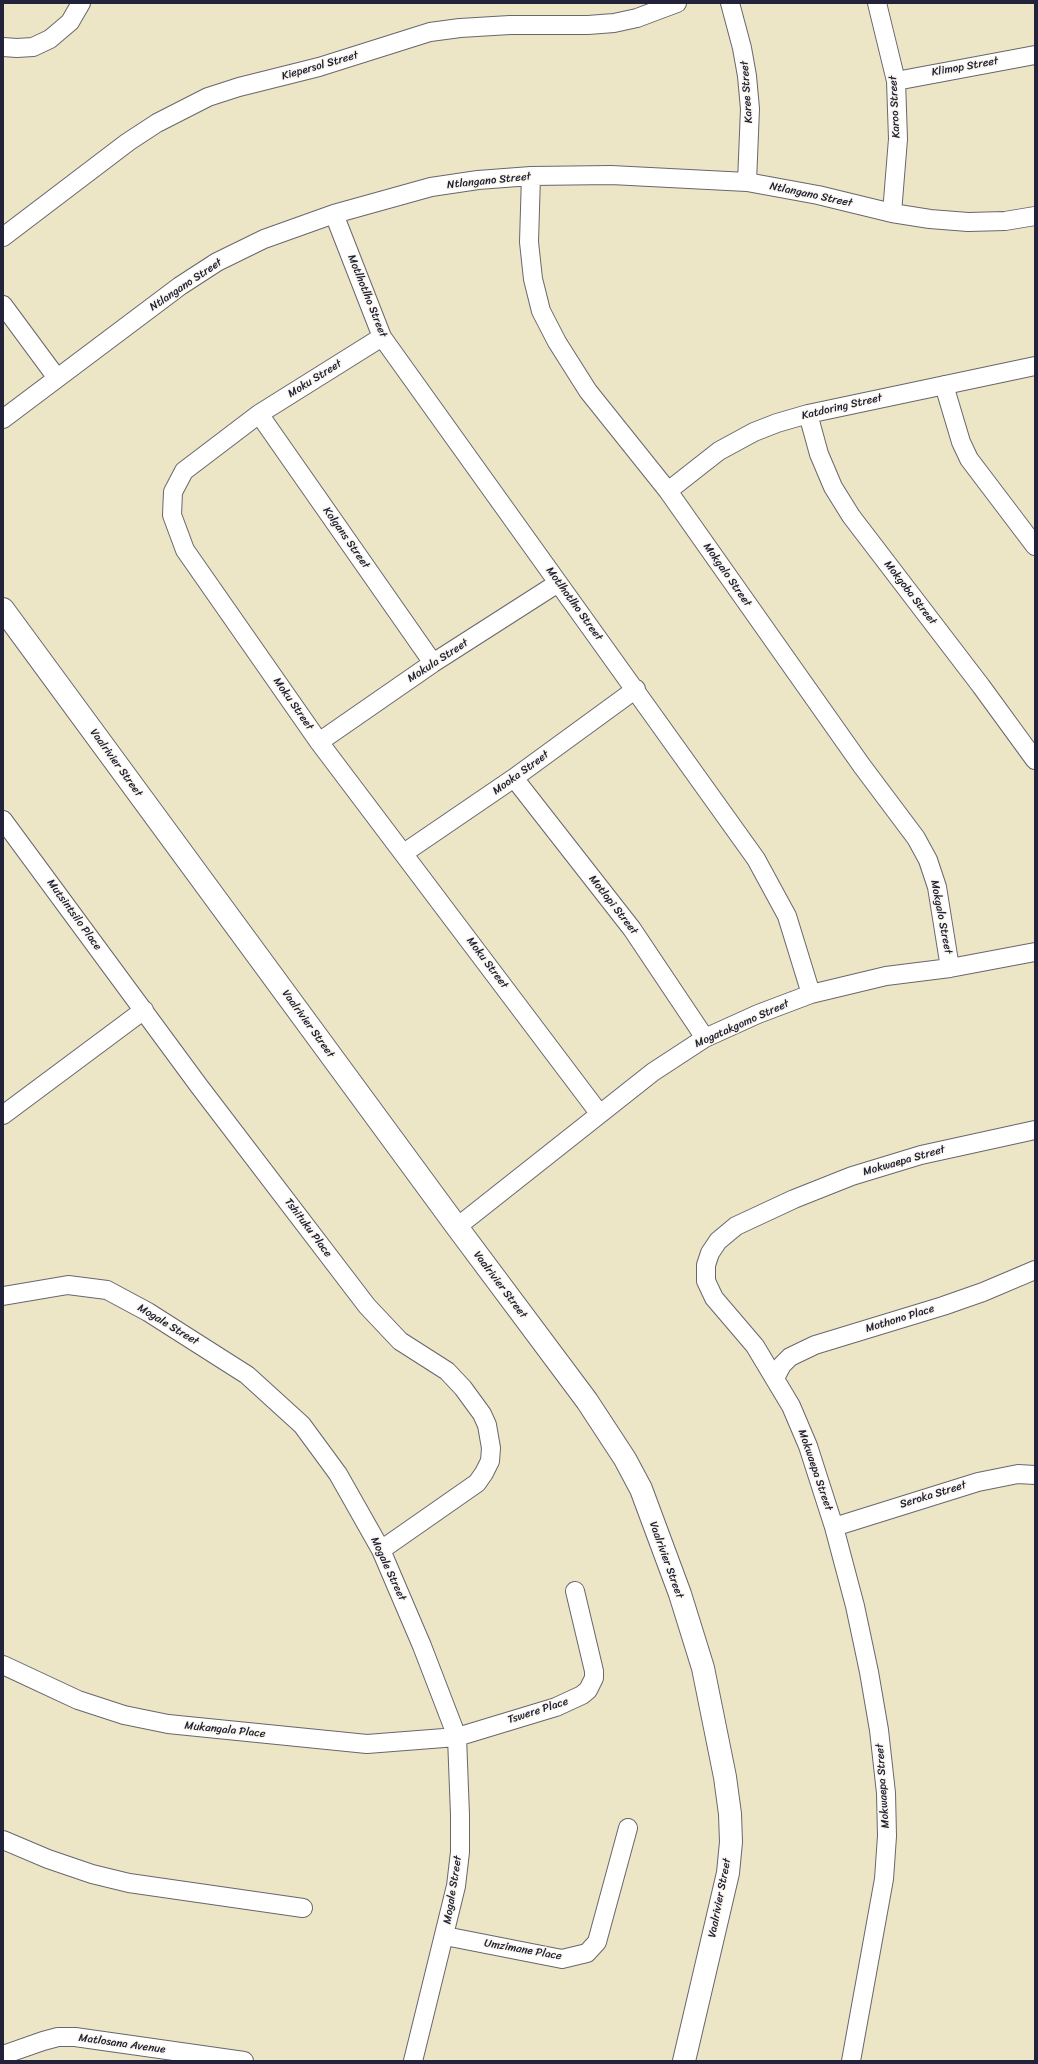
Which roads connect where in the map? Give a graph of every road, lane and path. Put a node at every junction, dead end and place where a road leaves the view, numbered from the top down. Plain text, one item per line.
1 (81, 3) edge
2 (677, 3) edge
3 (730, 3) edge
4 (877, 3) edge
5 (3, 47) edge
6 (1035, 55) edge
7 (896, 81) junction
8 (531, 176) junction
9 (747, 182) junction
10 (334, 214) junction
11 (892, 214) junction
12 (1035, 216) edge
13 (3, 237) edge
14 (3, 305) edge
15 (382, 337) junction
16 (1035, 366) edge
17 (56, 378) junction
18 (944, 385) junction
19 (258, 414) junction
20 (808, 414) junction
21 (3, 420) edge
22 (668, 491) junction
23 (1035, 546) edge
24 (558, 583) junction
25 (3, 609) edge
26 (433, 663) junction
27 (636, 689) junction
28 (320, 742) junction
29 (1035, 760) edge
30 (514, 778) junction
31 (3, 820) edge
32 (404, 853) junction
33 (1035, 952) edge
34 (950, 968) junction
35 (811, 994) junction
36 (144, 1010) junction
37 (705, 1038) junction
38 (599, 1114) junction
39 (3, 1115) edge
40 (1035, 1130) edge
41 (457, 1227) junction
42 (1035, 1270) edge
43 (3, 1296) edge
44 (775, 1378) junction
45 (1035, 1475) edge
46 (834, 1527) junction
47 (381, 1550) junction
48 (575, 1591) dead end
49 (3, 1665) edge
50 (457, 1737) junction
51 (628, 1828) dead end
52 (3, 1840) edge
53 (303, 1908) dead end
54 (445, 1936) junction
55 (3, 2056) edge
56 (244, 2061) edge
57 (413, 2061) edge
58 (684, 2061) edge
59 (851, 2061) edge

1 - 5 street
2 - 13 street, Kiepersol Street
3 - 9 street, Karee Street
4 - 7 street, Karoo Street
6 - 7 street, Klimop Street
7 - 11 street, Karoo Street
8 - 9 street, Ntlangano Street
8 - 10 street, Ntlangano Street
8 - 22 street, Mokgalo Street
9 - 11 street, Ntlangano Street
10 - 15 street, Motlhotlho Street
10 - 17 street, Ntlangano Street
11 - 12 street, Ntlangano Street
14 - 17 street
15 - 19 street, Moku Street
15 - 24 street, Motlhotlho Street
16 - 18 street, Katdoring Street
17 - 21 street, Ntlangano Street
18 - 20 street, Katdoring Street
18 - 23 street
19 - 26 street, Kolgans Street
19 - 28 street, Moku Street
20 - 22 street, Katdoring Street
20 - 29 street, Mokgoba Street
22 - 34 street, Mokgalo Street
24 - 26 street, Mokula Street
24 - 27 street, Motlhotlho Street
25 - 41 street, Vaalrivier Street
26 - 28 street, Mokula Street
27 - 30 street, Mooka Street
27 - 35 street, Motlhotlho Street
28 - 32 street, Moku Street
30 - 32 street, Mooka Street
30 - 37 street, Motlopi Street
31 - 36 street, Mutsintsilo Place
32 - 38 street, Moku Street
33 - 34 street, Mogatakgomo Street
34 - 35 street, Mogatakgomo Street
35 - 37 street, Mogatakgomo Street
36 - 39 street
36 - 47 street, Tshituku Place
37 - 38 street, Mogatakgomo Street
38 - 41 street, Mogatakgomo Street
40 - 44 street, Mokwaepa Street
41 - 58 street, Vaalrivier Street
42 - 44 street, Mothono Place
43 - 47 street, Mogale Street
44 - 46 street, Mokwaepa Street
45 - 46 street, Seroka Street
46 - 59 street, Mokwaepa Street
47 - 50 street, Mogale Street
48 - 50 street, Tswere Place
49 - 50 street, Mukangala Place
50 - 54 street, Mogale Street
51 - 54 street, Umzimane Place
52 - 53 street
54 - 57 street, Mogale Street
55 - 56 street, Matlosana Avenue

